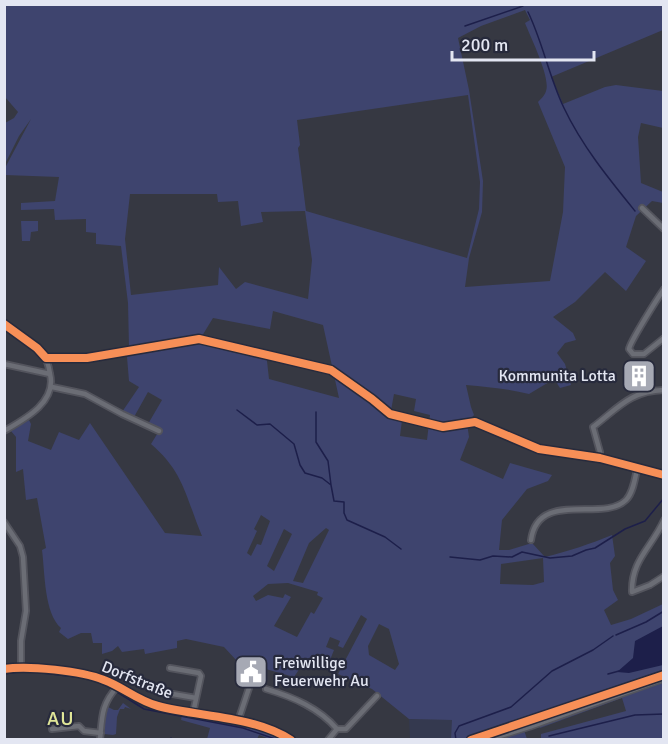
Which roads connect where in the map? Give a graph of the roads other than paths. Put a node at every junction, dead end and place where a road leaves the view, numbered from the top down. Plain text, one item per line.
1 (642, 208) dead end
2 (663, 229) edge
3 (663, 289) edge
4 (4, 324) edge
5 (663, 338) edge
6 (4, 364) edge
7 (50, 374) junction
8 (52, 387) junction
9 (663, 390) edge
10 (475, 422) dead end
11 (159, 430) dead end
12 (4, 431) edge
13 (600, 458) junction
14 (637, 469) junction
15 (663, 475) edge
16 (663, 520) edge
17 (4, 522) edge
18 (531, 540) dead end
19 (663, 576) edge
20 (21, 667) junction
21 (170, 668) dead end
22 (4, 669) edge
23 (253, 675) dead end
24 (663, 678) edge
25 (115, 688) junction
26 (161, 688) dead end
27 (266, 689) dead end
28 (377, 696) dead end
29 (196, 698) junction
30 (193, 713) junction
31 (238, 722) junction
32 (52, 729) dead end
33 (337, 729) junction
34 (84, 731) junction
35 (101, 733) junction
36 (82, 739) edge
37 (100, 740) edge
38 (291, 740) edge
39 (328, 740) edge
40 (485, 740) edge

1 - 2 street
3 - 5 street
4 - 7 street
6 - 7 street
7 - 8 street
8 - 11 street
8 - 12 street
9 - 13 street
10 - 13 street
13 - 14 street
14 - 15 street
14 - 18 street
16 - 19 street
17 - 20 street
20 - 22 main road, Dorfstraße
20 - 25 main road, Dorfstraße
21 - 29 street
23 - 31 street
24 - 40 main road
25 - 30 main road, Dorfstraße
25 - 35 street
26 - 29 street
27 - 33 street
28 - 33 street
29 - 30 street
30 - 31 main road, Dorfstraße
31 - 38 main road, Dorfstraße
32 - 34 street
33 - 39 street
34 - 35 street
34 - 36 street
35 - 37 street

